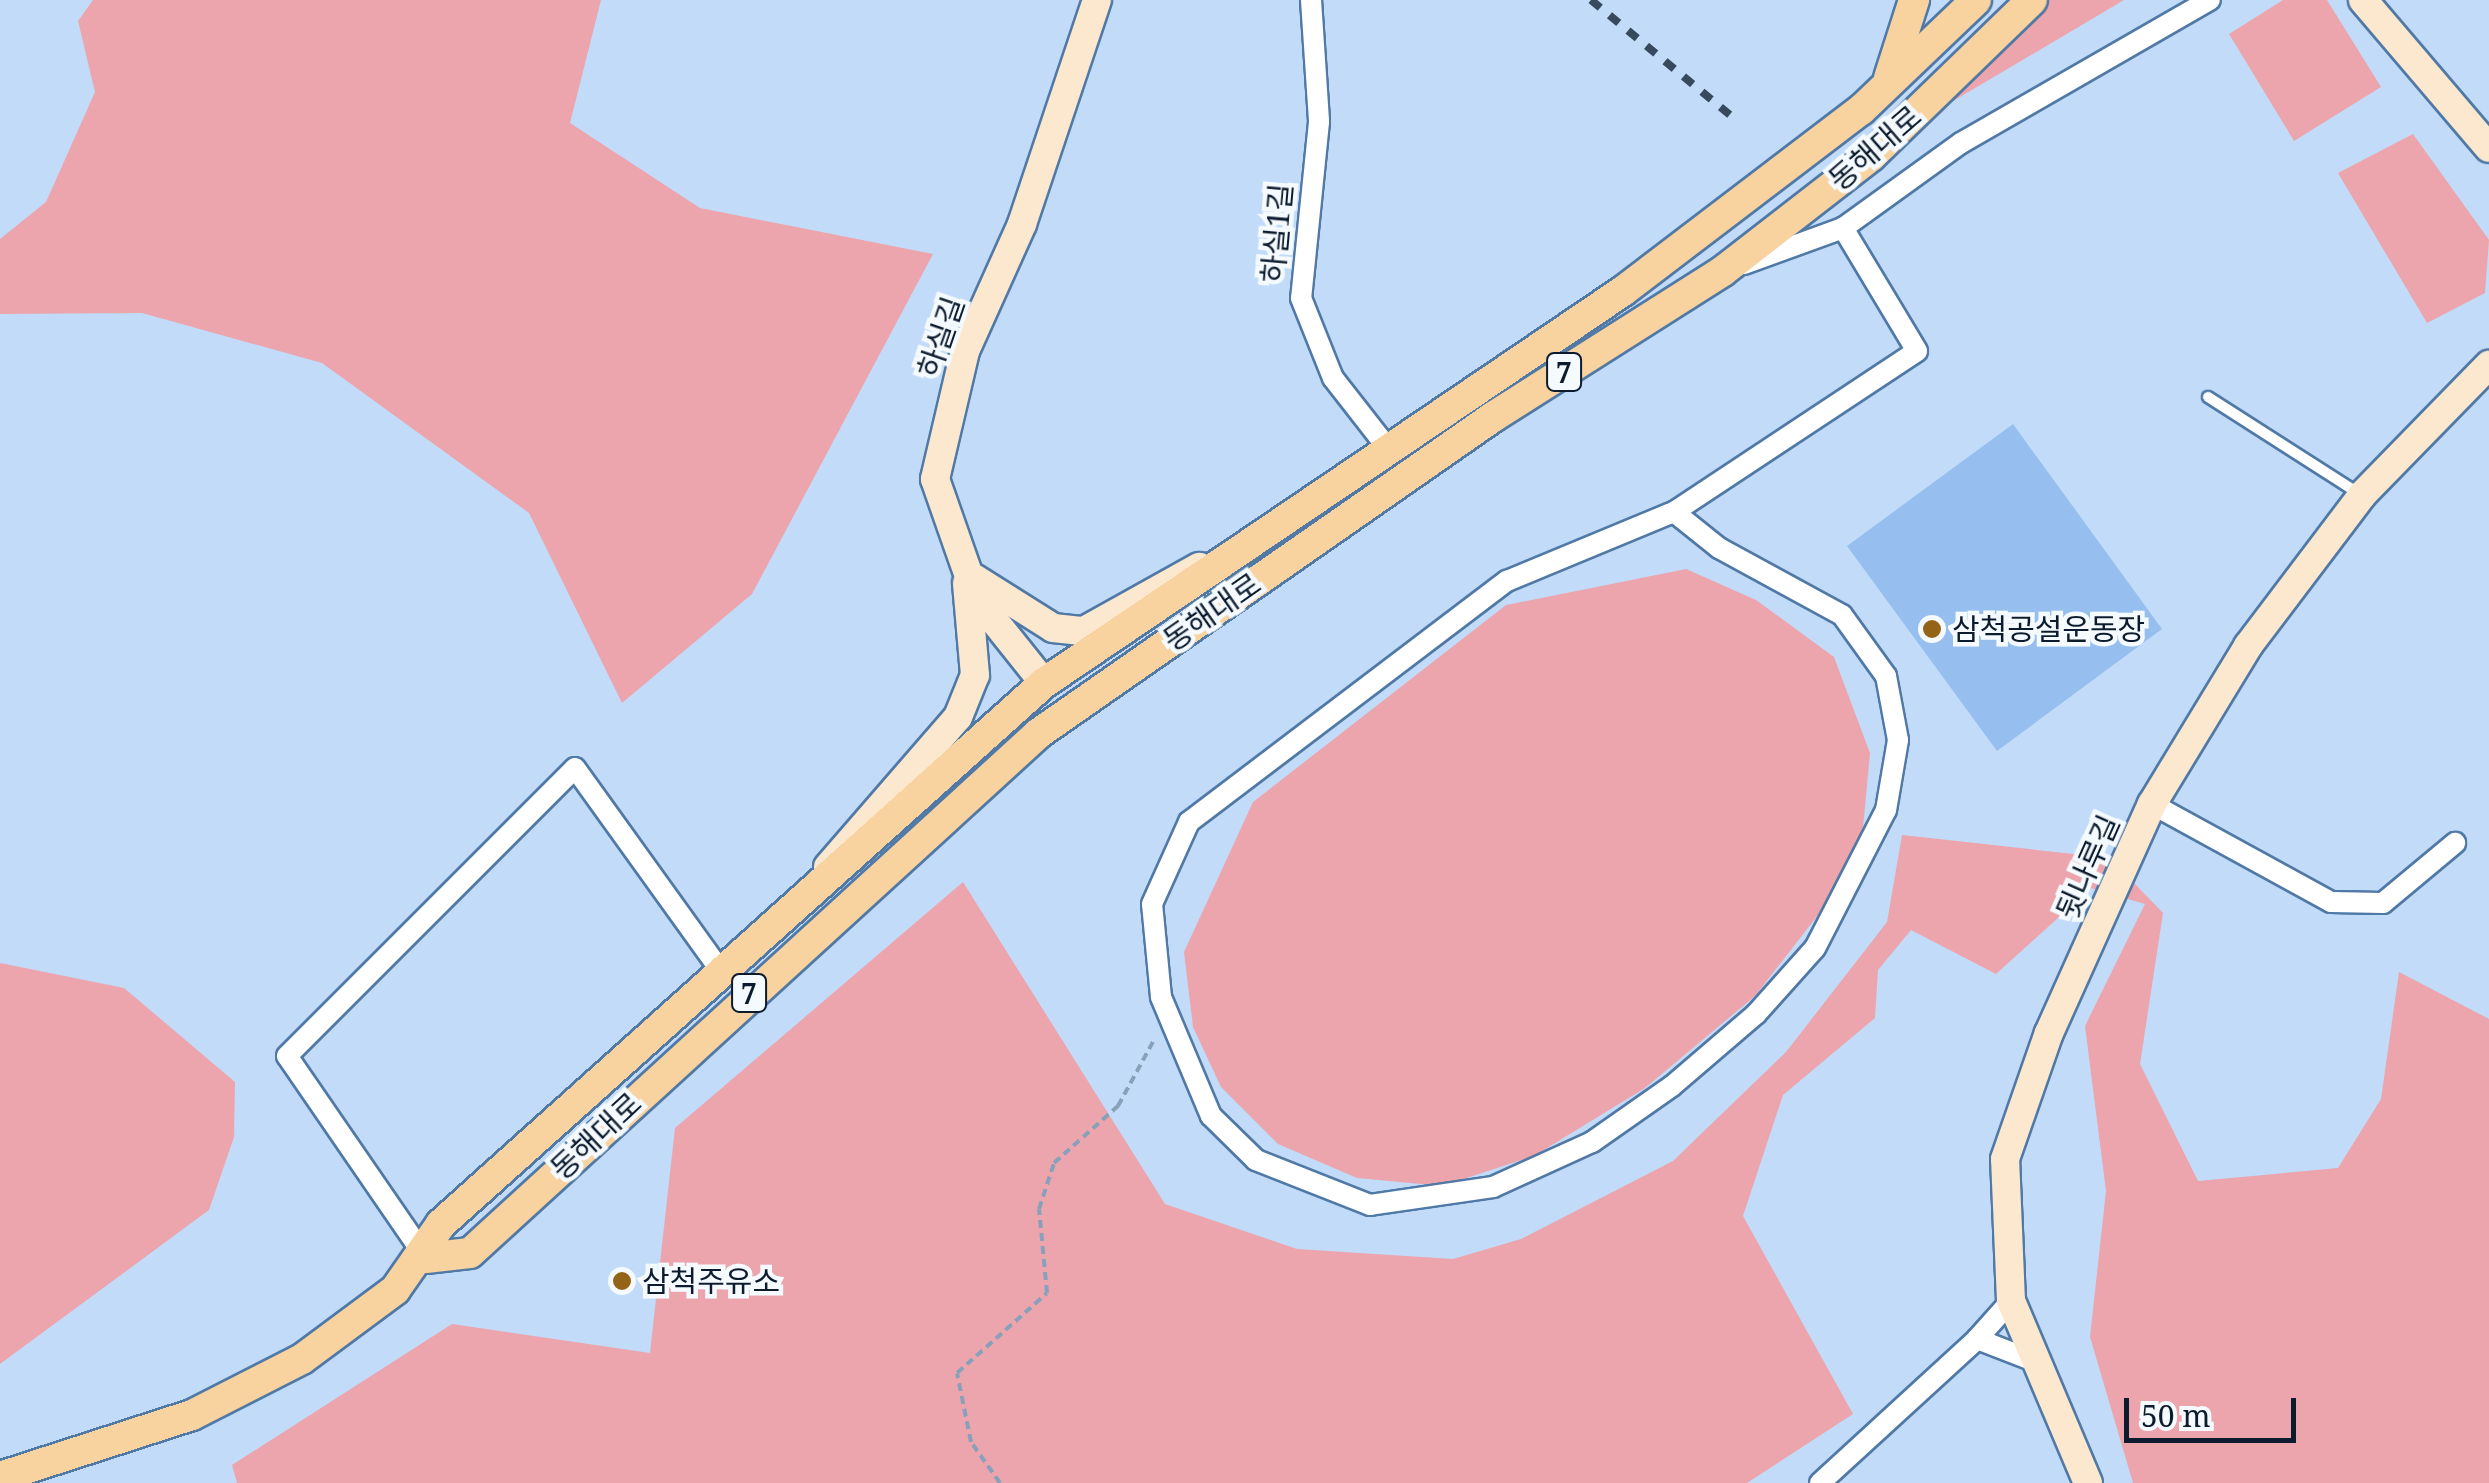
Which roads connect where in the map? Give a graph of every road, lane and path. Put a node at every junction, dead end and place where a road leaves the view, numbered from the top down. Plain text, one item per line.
1 (1097, 0) edge
2 (1311, 0) edge
3 (1914, 0) edge
4 (1976, 0) edge
5 (2032, 0) edge
6 (2210, 0) edge
7 (2364, 0) edge
8 (1884, 88) junction
9 (2489, 148) edge
10 (1843, 228) junction
11 (1723, 271) junction
12 (2489, 365) edge
13 (2208, 397) dead end
14 (1387, 447) junction
15 (2362, 495) junction
16 (1674, 512) junction
17 (1218, 558) junction
18 (966, 572) junction
19 (1044, 683) junction
20 (1068, 711) junction
21 (2152, 804) junction
22 (2456, 842) dead end
23 (815, 886) junction
24 (721, 971) junction
25 (1166, 1008) junction
26 (426, 1258) junction
27 (2012, 1301) junction
28 (1977, 1340) junction
29 (2034, 1362) junction
30 (0, 1477) edge
31 (1000, 1483) edge
32 (1820, 1483) edge
33 (2088, 1483) edge

1 - 18 street, 하실길
2 - 14 street, 하실1길
3 - 8 main road
4 - 8 main road, 동해대로 / 7
5 - 11 main road, 동해대로 / 7
6 - 10 street
7 - 9 street
8 - 14 main road, 동해대로 / 7
10 - 11 street
10 - 16 street
11 - 20 main road, 동해대로 / 7
12 - 15 street, 뒷나루길
13 - 15 lane
14 - 17 main road, 동해대로 / 7
15 - 21 street, 뒷나루길
16 - 25 street
16 - 25 street
17 - 18 street
17 - 19 main road, 동해대로 / 7
18 - 19 street, 하실길
18 - 23 street
19 - 20 main road
19 - 23 main road, 동해대로 / 7
20 - 26 main road, 동해대로 / 7
21 - 22 street
21 - 27 street, 뒷나루길
23 - 24 main road, 동해대로 / 7
24 - 26 main road, 동해대로 / 7
24 - 26 street
25 - 31 path
26 - 30 main road, 동해대로 / 7
27 - 28 street
27 - 29 street, 뒷나루길
28 - 29 street
28 - 32 street
29 - 33 street, 뒷나루길

